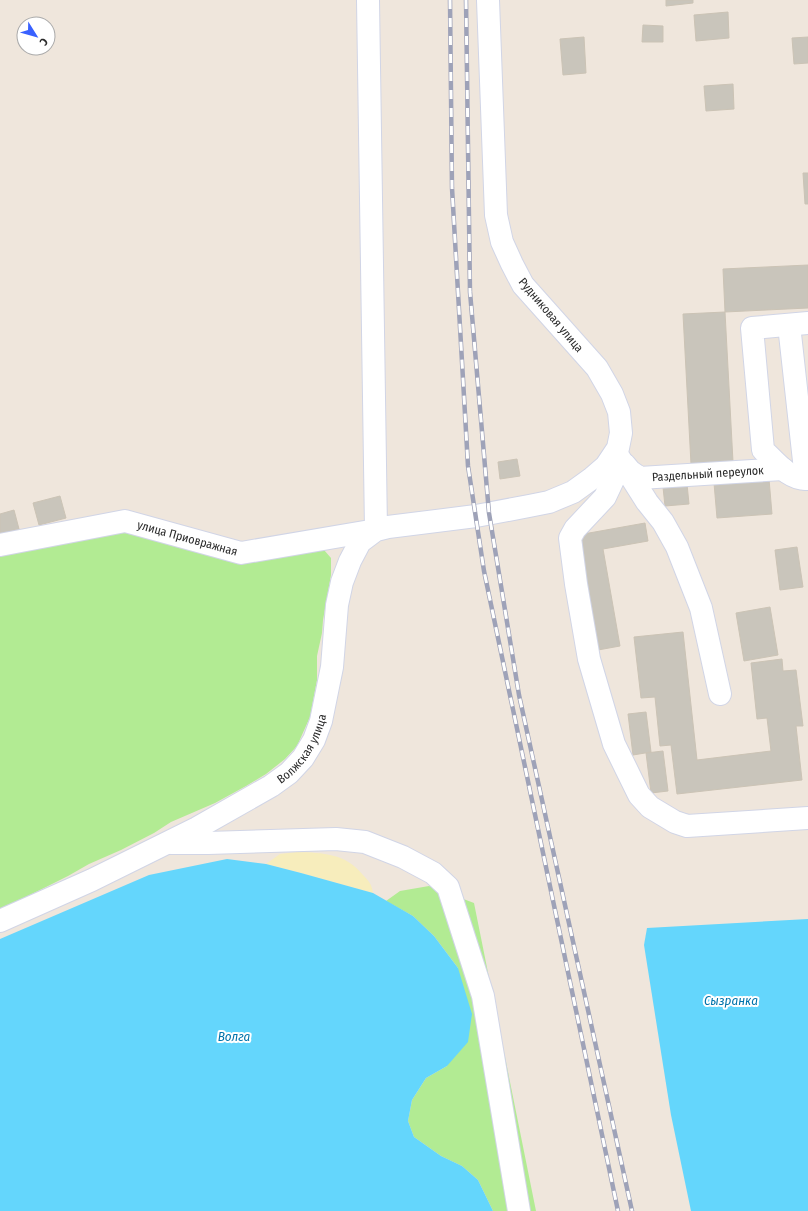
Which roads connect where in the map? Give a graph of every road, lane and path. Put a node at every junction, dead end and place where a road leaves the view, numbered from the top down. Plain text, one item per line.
1 (368, 0) edge
2 (488, 0) edge
3 (799, 324) edge
4 (616, 453) junction
5 (783, 469) junction
6 (807, 479) edge
7 (489, 514) joint
8 (376, 530) junction
9 (0, 545) edge
10 (720, 694) dead end
11 (808, 820) edge
12 (166, 843) junction
13 (0, 921) edge
14 (519, 1211) edge

1 - 8 street
2 - 4 street, Рудниковая улица
3 - 5 street
3 - 6 street
4 - 5 street, Раздельный переулок
4 - 7 street, Рудниковая улица
4 - 10 street
4 - 11 street
5 - 6 street
7 - 8 street, Волжская улица
8 - 9 street, улица Приовражная
8 - 12 street, Волжская улица
12 - 13 street, Волжская улица
12 - 14 street

